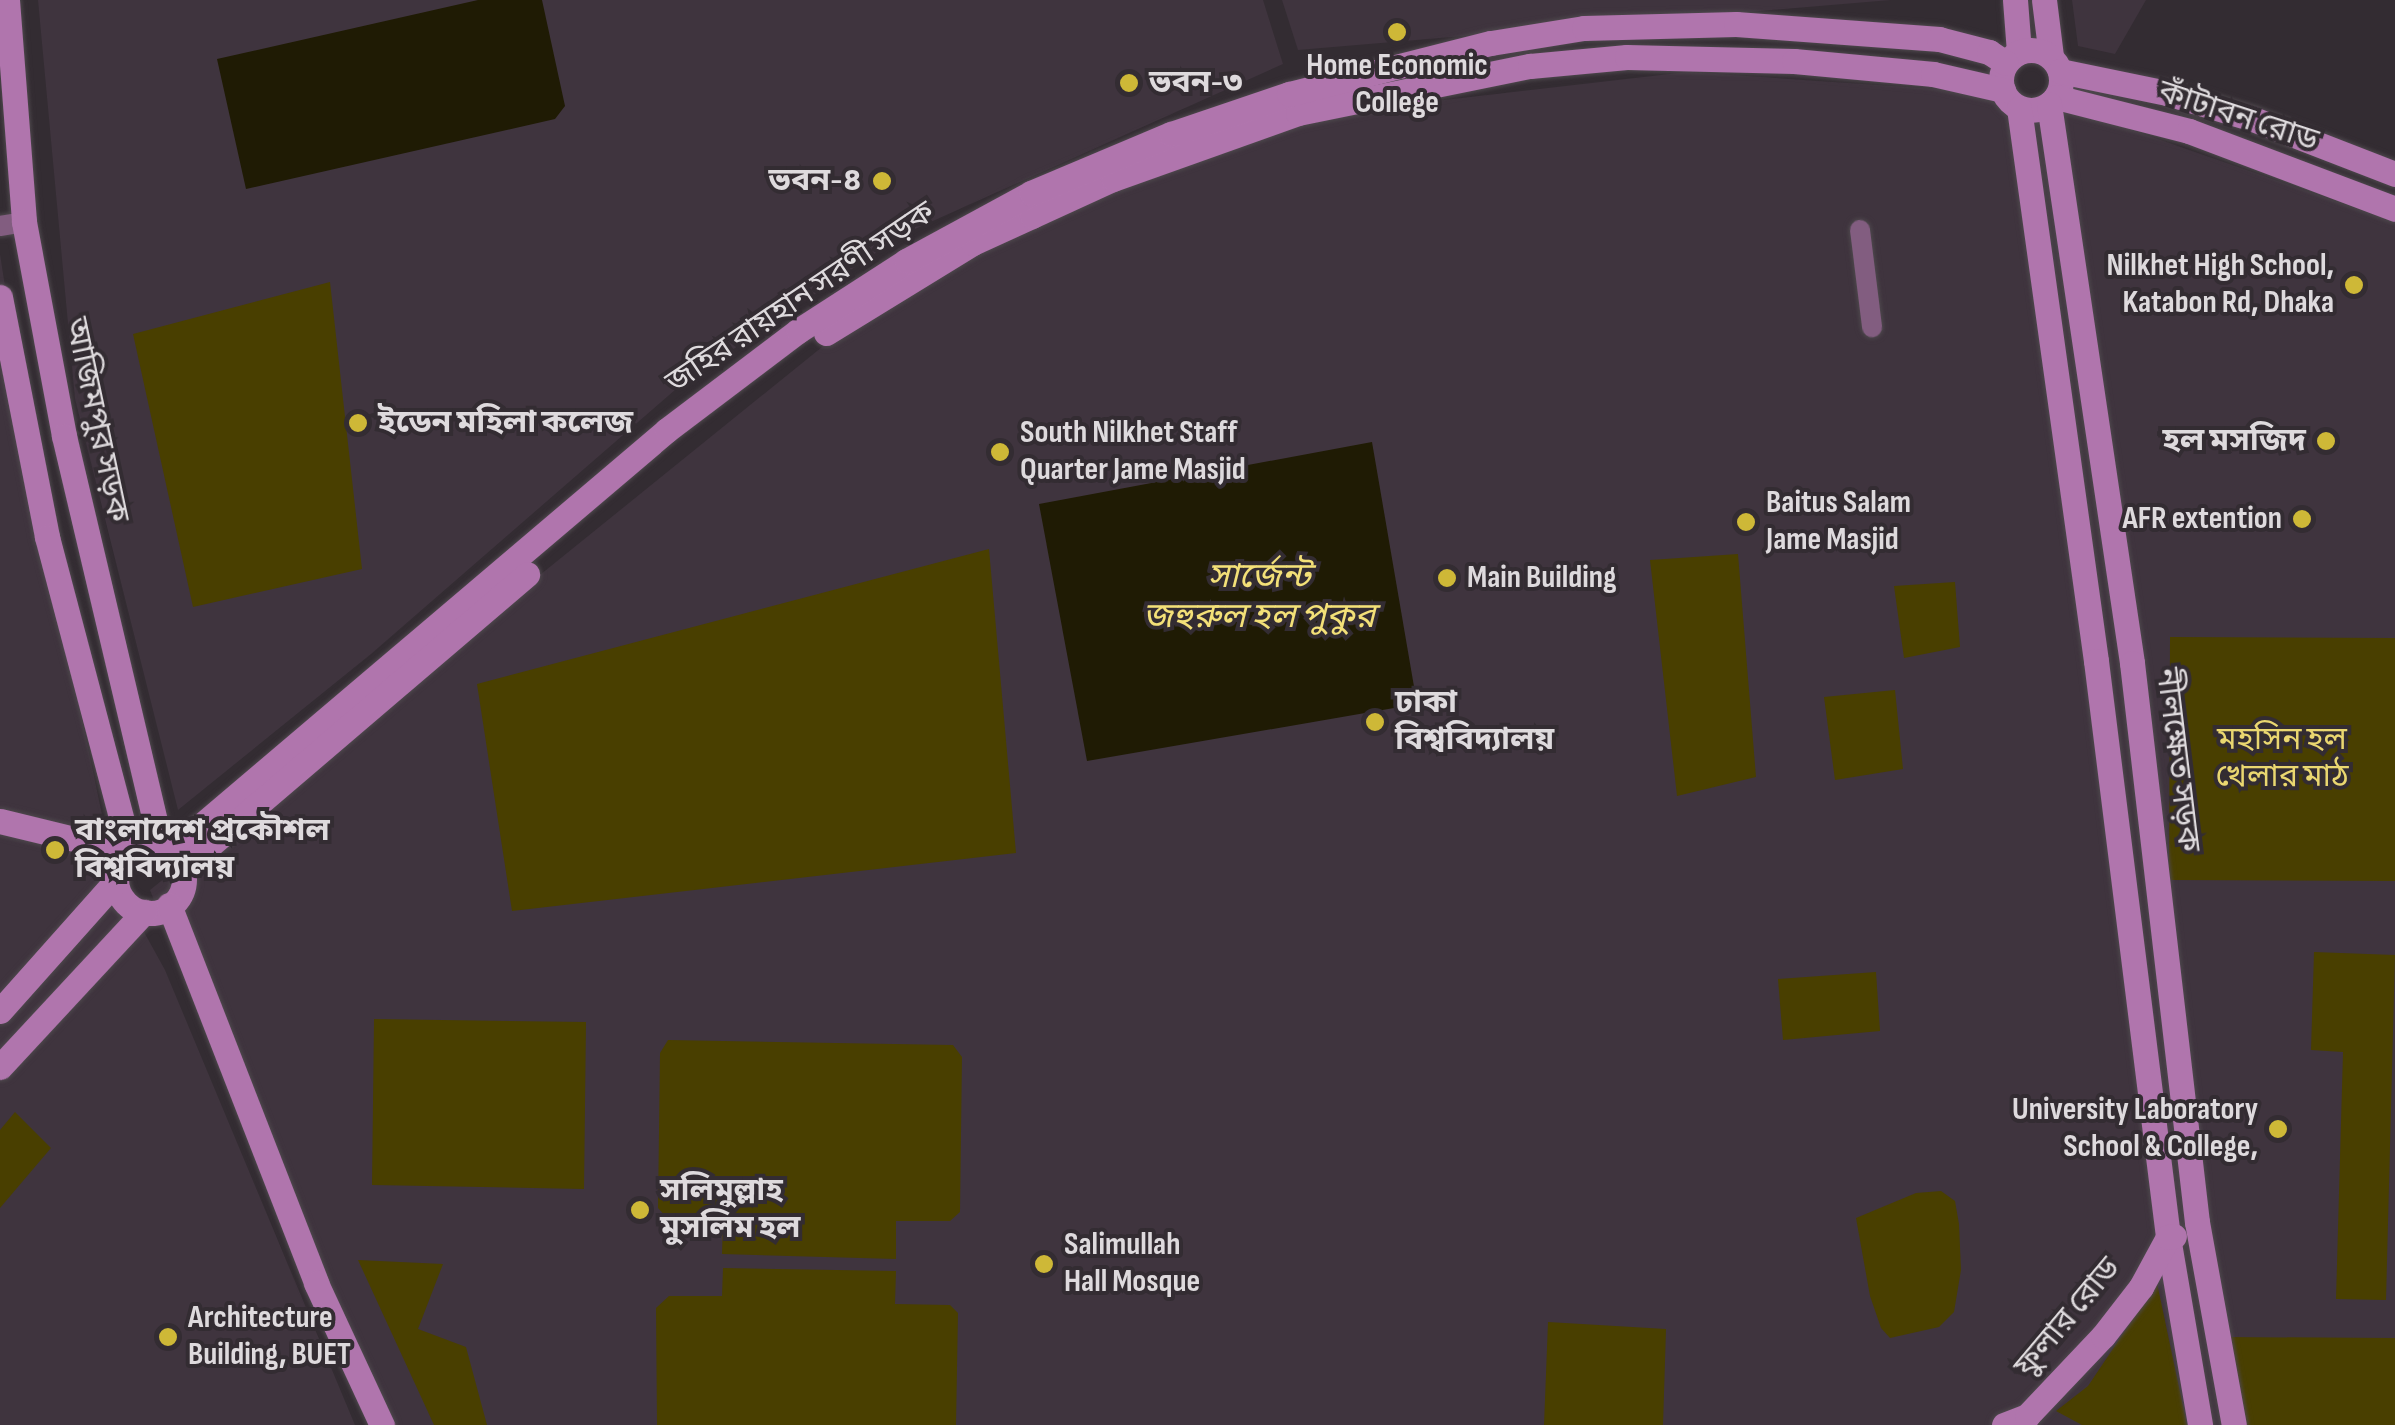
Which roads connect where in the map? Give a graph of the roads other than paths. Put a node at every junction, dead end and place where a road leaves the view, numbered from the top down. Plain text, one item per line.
1 (7, 0) edge
2 (2014, 0) edge
3 (2044, 0) edge
4 (2012, 57) junction
5 (2056, 64) junction
6 (2011, 99) junction
7 (2053, 101) junction
8 (2395, 174) edge
9 (2395, 209) edge
10 (12, 224) edge
11 (1860, 230) dead end
12 (0, 298) edge
13 (1872, 327) dead end
14 (0, 821) edge
15 (171, 856) junction
16 (122, 864) junction
17 (170, 905) junction
18 (144, 912) junction
19 (0, 1011) edge
20 (0, 1067) edge
21 (2199, 1232) junction
22 (2168, 1237) junction
23 (2025, 1422) edge
24 (382, 1425) edge
25 (2200, 1425) edge
26 (2234, 1425) edge

1 - 10 main road, আজিমপুর সড়ক
2 - 4 main road
3 - 5 main road
4 - 5 main road
4 - 6 main road
4 - 15 main road, জহির রায়হান সরণী সড়ক
5 - 7 main road
5 - 8 main road, কাঁটাবন রোড
6 - 7 main road
6 - 15 main road
6 - 22 main road
7 - 9 main road, কাঁটাবন রোড
7 - 21 main road, নীলক্ষেত সড়ক
10 - 15 main road, আজিমপুর সড়ক
11 - 13 street
12 - 16 main road
14 - 16 main road
15 - 16 main road
15 - 17 main road
16 - 18 main road
16 - 19 main road
17 - 18 main road
17 - 24 main road
18 - 20 main road
21 - 22 main road
21 - 26 main road, নীলক্ষেত সড়ক
22 - 23 main road, ফুলার রোড
22 - 25 main road

